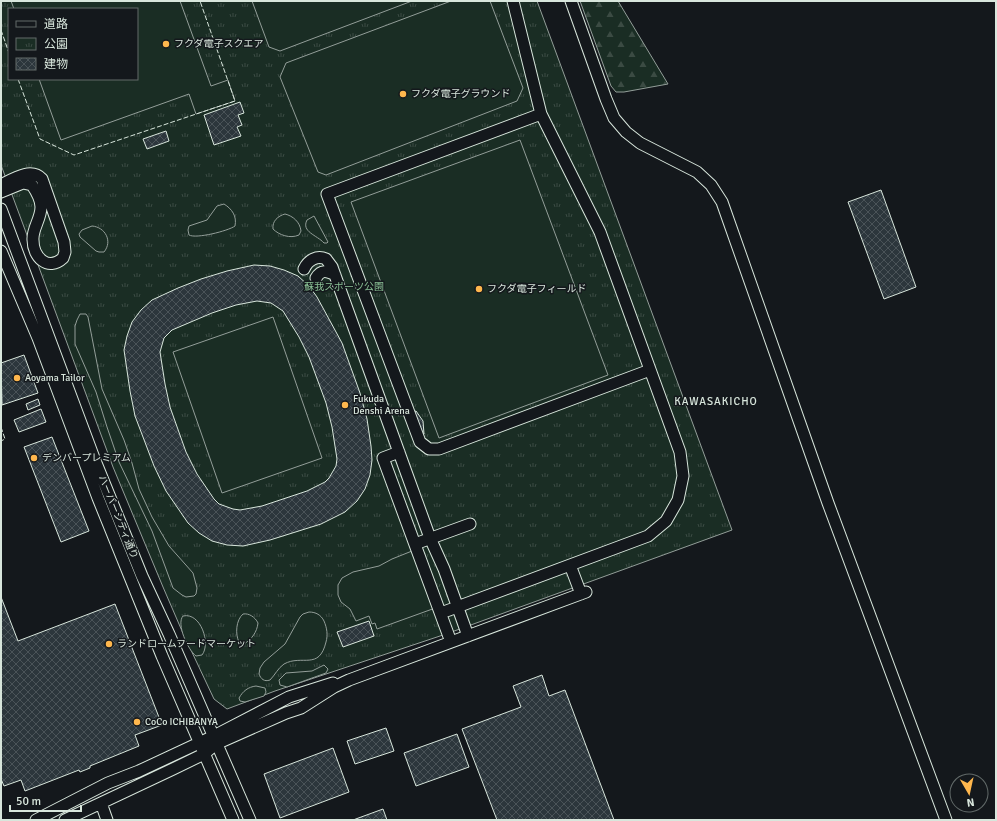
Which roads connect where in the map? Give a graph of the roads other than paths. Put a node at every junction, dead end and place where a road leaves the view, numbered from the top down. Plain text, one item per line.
1 (513, 1) edge
2 (571, 1) edge
3 (540, 114) junction
4 (1, 185) edge
5 (1, 192) edge
6 (1, 209) edge
7 (1, 251) edge
8 (304, 269) dead end
9 (335, 275) junction
10 (316, 278) dead end
11 (650, 370) junction
12 (399, 452) junction
13 (470, 524) dead end
14 (430, 538) junction
15 (415, 544) junction
16 (570, 565) junction
17 (444, 569) junction
18 (427, 577) junction
19 (457, 606) junction
20 (441, 613) junction
21 (468, 636) junction
22 (451, 642) junction
23 (349, 680) junction
24 (296, 694) junction
25 (301, 708) junction
26 (215, 740) junction
27 (200, 742) junction
28 (204, 754) junction
29 (101, 803) junction
30 (36, 820) edge
31 (65, 820) edge
32 (107, 820) edge
33 (233, 820) edge
34 (250, 820) edge
35 (946, 820) edge

1 - 3 street
2 - 35 street
3 - 11 street
3 - 11 street
4 - 5 street
6 - 26 street, ハーバーシティ通り
7 - 27 street, ハーバーシティ通り
8 - 9 street
9 - 10 street
9 - 12 street
11 - 16 street
12 - 14 street
12 - 15 street
13 - 14 street
14 - 15 street
14 - 17 street
15 - 18 street
16 - 19 street
16 - 21 street
17 - 18 street
17 - 19 street
18 - 20 street
19 - 20 street
19 - 21 street
20 - 22 street
21 - 22 street
22 - 23 street
23 - 24 street
23 - 25 street
24 - 25 street
24 - 26 street
25 - 26 street
26 - 27 street
26 - 28 street
26 - 34 street, ハーバーシティ通り
27 - 28 street, ハーバーシティ通り
27 - 30 street
28 - 29 street
28 - 33 street, ハーバーシティ通り
29 - 31 street
29 - 32 street

